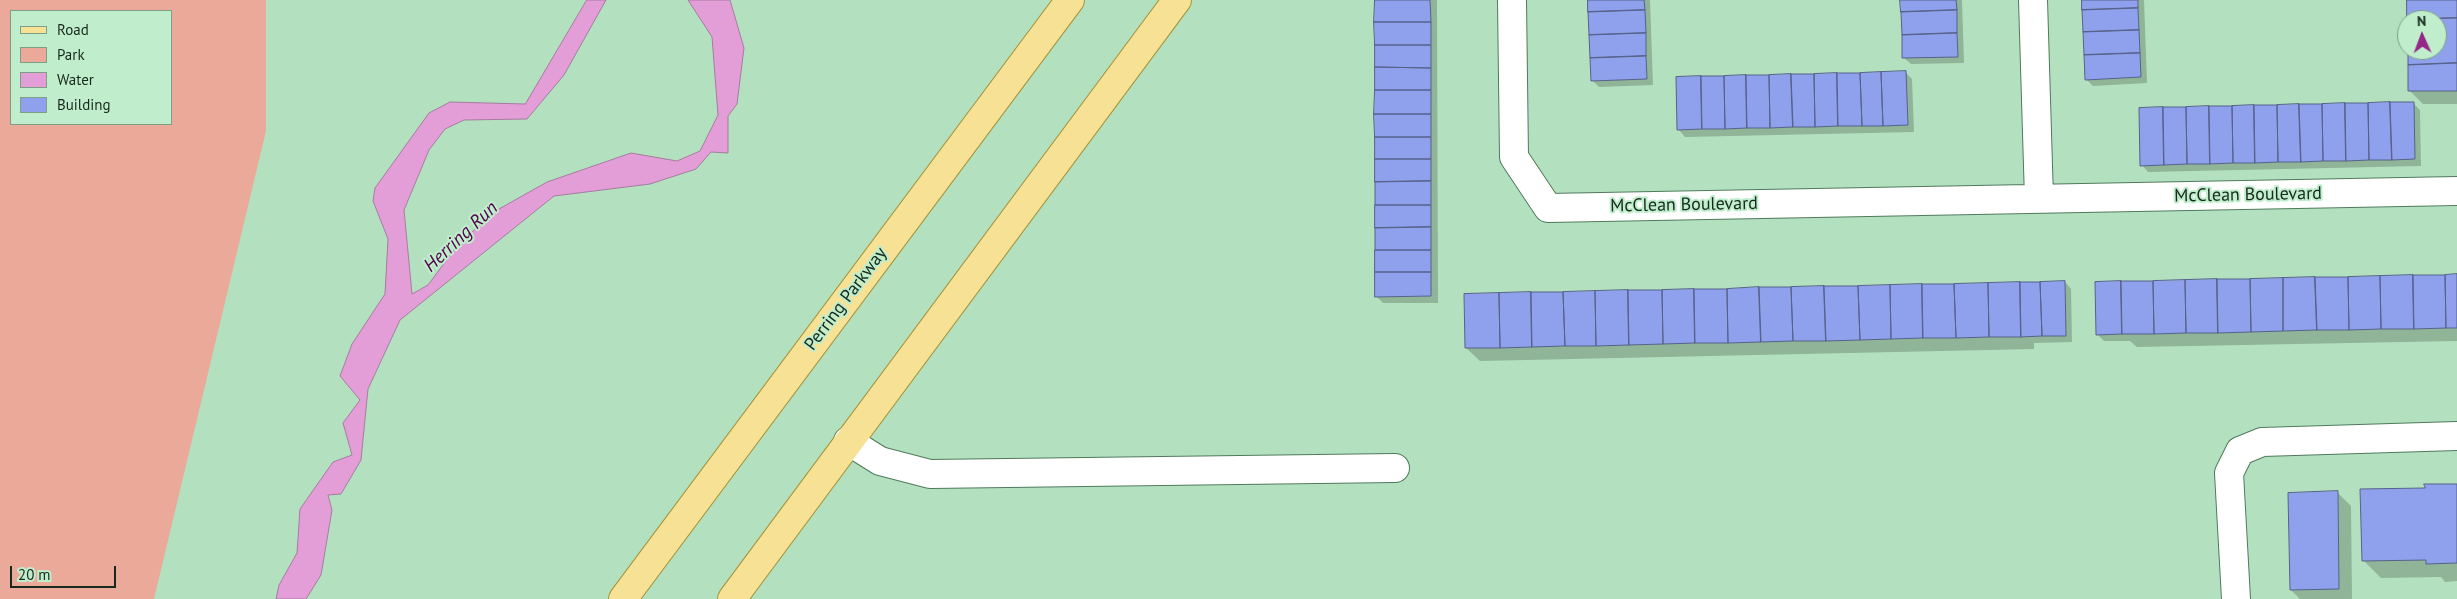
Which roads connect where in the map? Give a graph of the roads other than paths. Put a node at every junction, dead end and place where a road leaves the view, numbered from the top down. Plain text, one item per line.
1 (1070, 0) edge
2 (1176, 0) edge
3 (1512, 0) edge
4 (2033, 0) edge
5 (2457, 191) edge
6 (2039, 198) junction
7 (2457, 436) edge
8 (848, 441) junction
9 (1395, 468) dead end
10 (623, 599) edge
11 (732, 599) edge
12 (2236, 599) edge

1 - 10 main road, Perring Parkway
2 - 8 main road
3 - 6 street, McClean Boulevard
4 - 6 street
5 - 6 street, McClean Boulevard
7 - 12 street
8 - 9 street
8 - 11 main road

